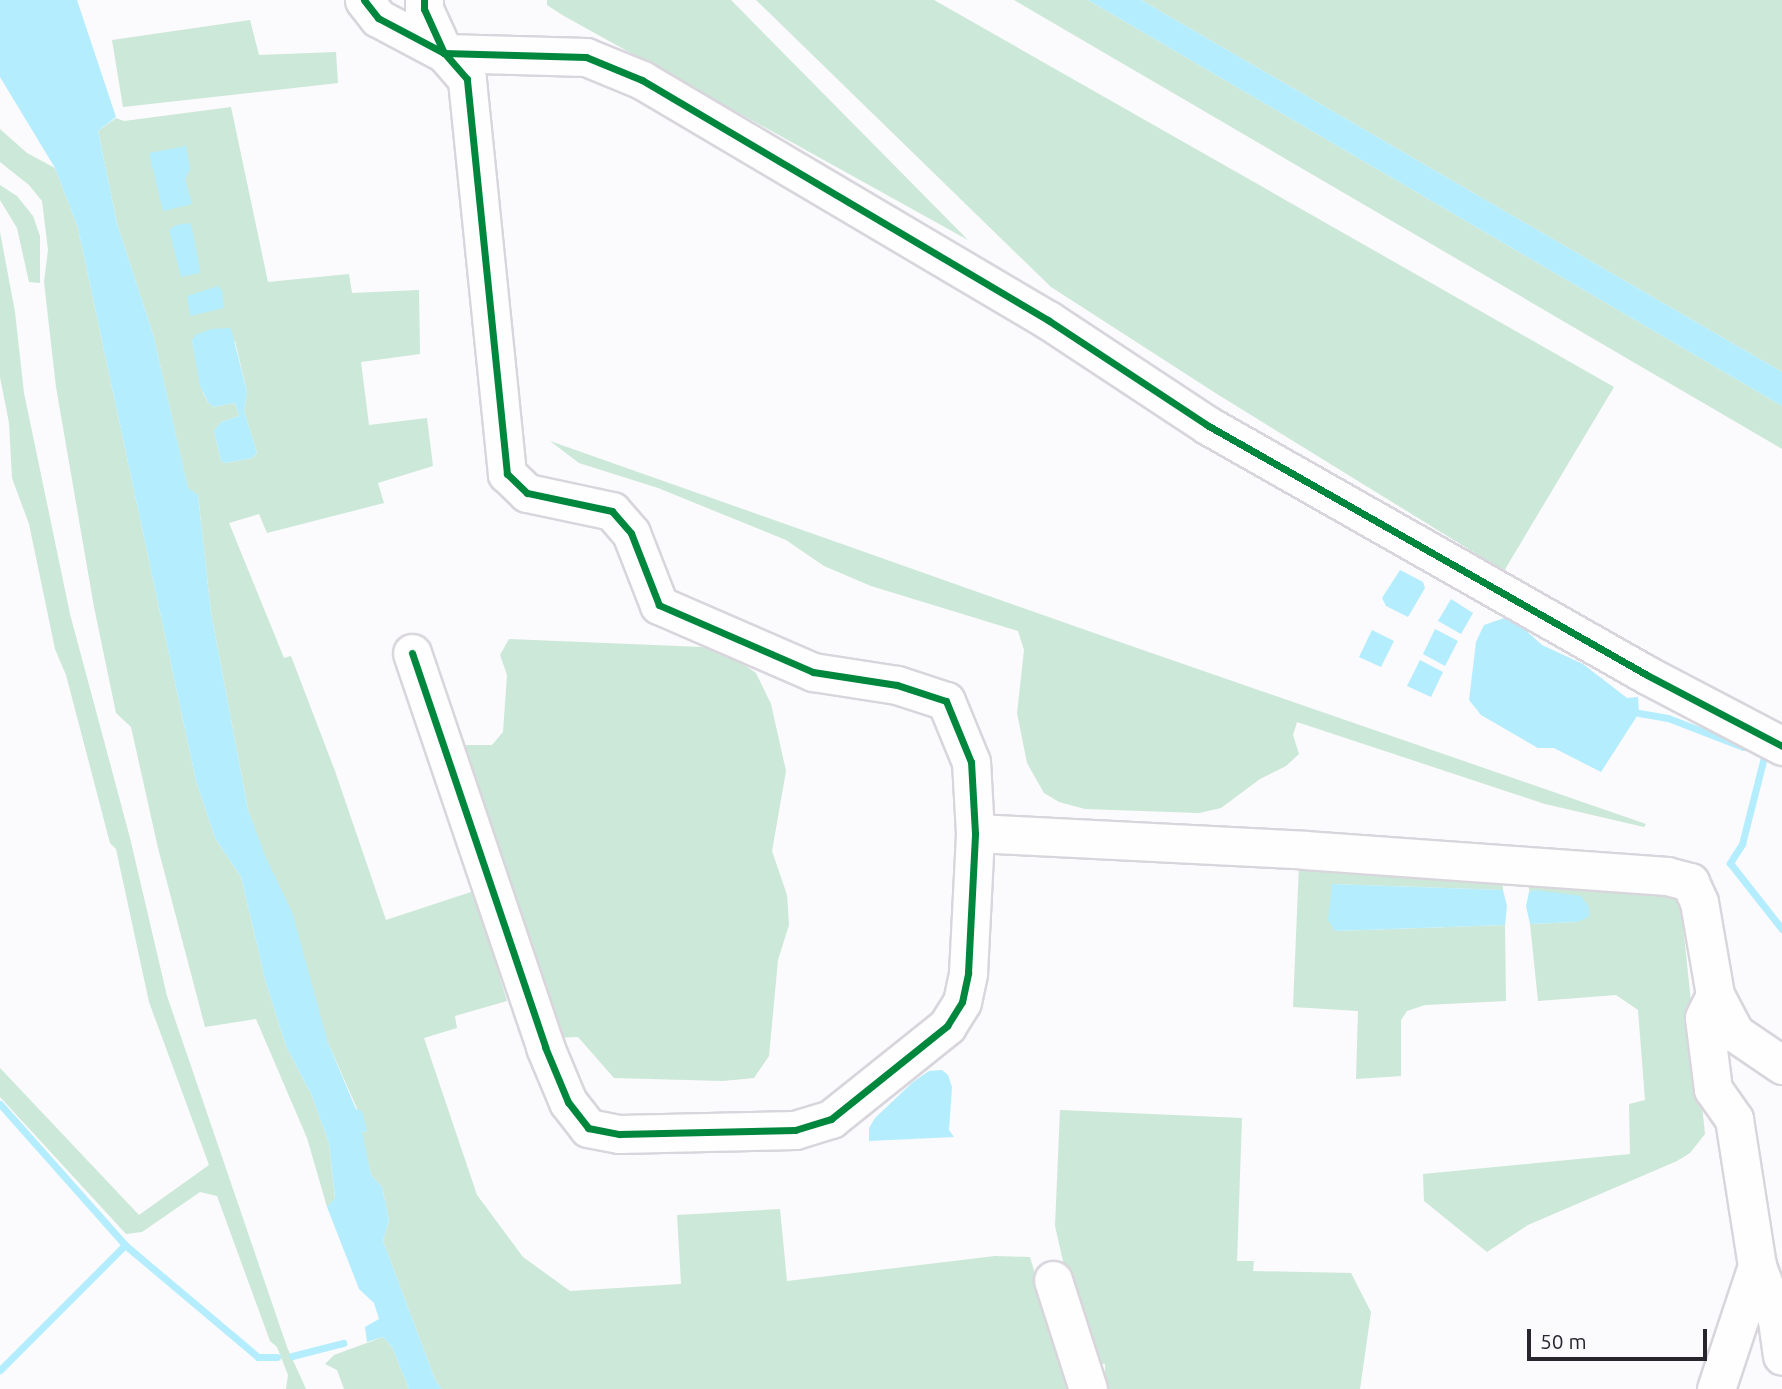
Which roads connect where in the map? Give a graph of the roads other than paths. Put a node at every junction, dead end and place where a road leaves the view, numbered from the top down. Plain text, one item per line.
1 (364, 0) edge
2 (424, 0) edge
3 (444, 53) junction
4 (412, 653) dead end
5 (1782, 746) edge
6 (975, 834) junction
7 (1715, 995) junction
8 (1782, 1065) edge
9 (1757, 1266) junction
10 (1053, 1280) dead end
11 (1782, 1356) edge
12 (1088, 1389) edge
13 (1716, 1389) edge

1 - 3 street
2 - 3 street
3 - 5 street
3 - 6 street
4 - 6 street
6 - 7 street
7 - 8 street
7 - 9 street
9 - 11 street
9 - 13 street
10 - 12 street

